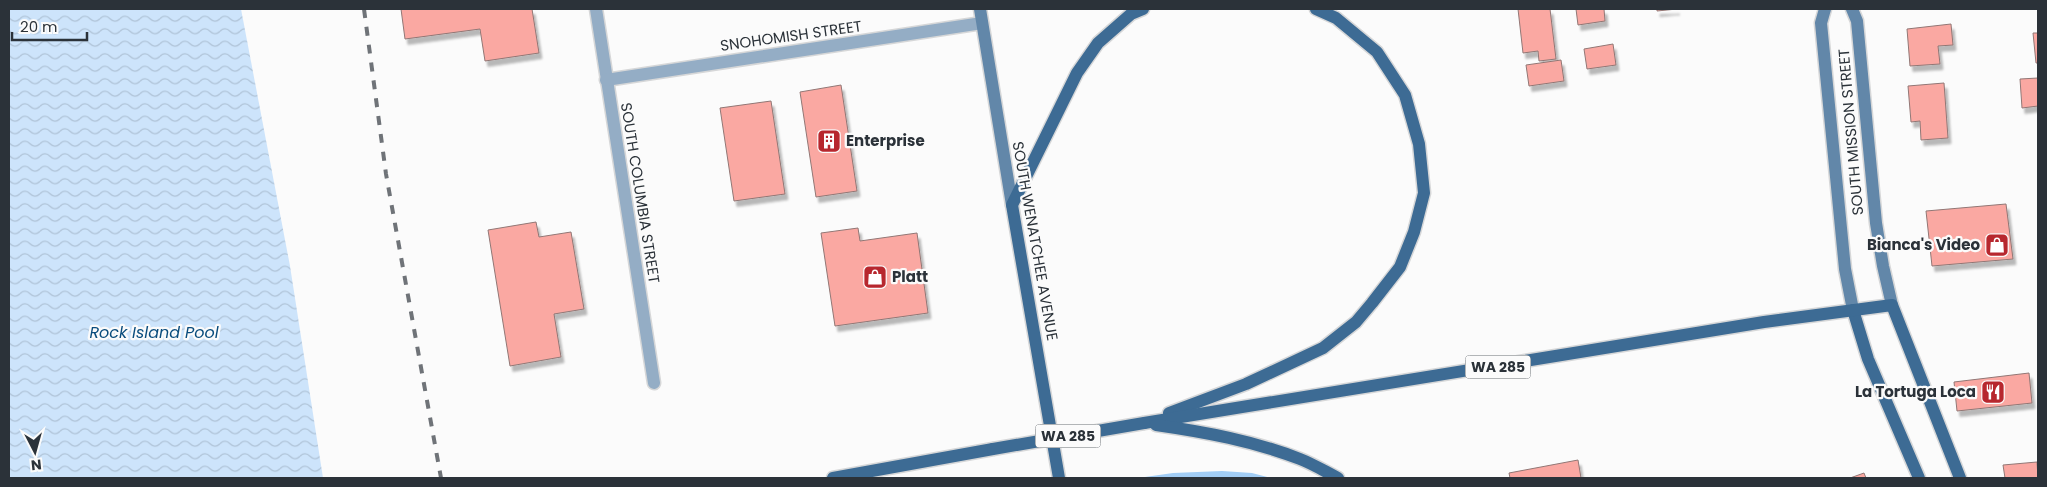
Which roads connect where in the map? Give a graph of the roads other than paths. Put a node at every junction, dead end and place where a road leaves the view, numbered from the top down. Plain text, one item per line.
1 (596, 9) edge
2 (980, 9) edge
3 (1143, 9) edge
4 (1316, 9) edge
5 (1825, 9) edge
6 (1852, 9) edge
7 (982, 23) junction
8 (606, 80) junction
9 (1012, 205) junction
10 (1892, 305) junction
11 (1853, 310) junction
12 (654, 383) dead end
13 (1144, 423) junction
14 (833, 478) edge
15 (1059, 478) edge
16 (1338, 478) edge
17 (1919, 478) edge
18 (1960, 478) edge

1 - 8 street, SOUTH COLUMBIA STREET
2 - 7 main road, SOUTH WENATCHEE AVENUE
3 - 9 main road
4 - 13 main road
5 - 11 main road, SOUTH MISSION STREET
6 - 10 main road, SOUTH MISSION STREET
7 - 8 street, SNOHOMISH STREET
7 - 9 main road, SOUTH WENATCHEE AVENUE
8 - 12 street, SOUTH COLUMBIA STREET
9 - 15 main road, SOUTH WENATCHEE AVENUE
10 - 11 main road, WA 285
10 - 18 main road, SOUTH MISSION STREET
11 - 13 main road, WA 285
11 - 17 main road, SOUTH MISSION STREET
13 - 14 main road, WA 285, bridge
13 - 16 main road

